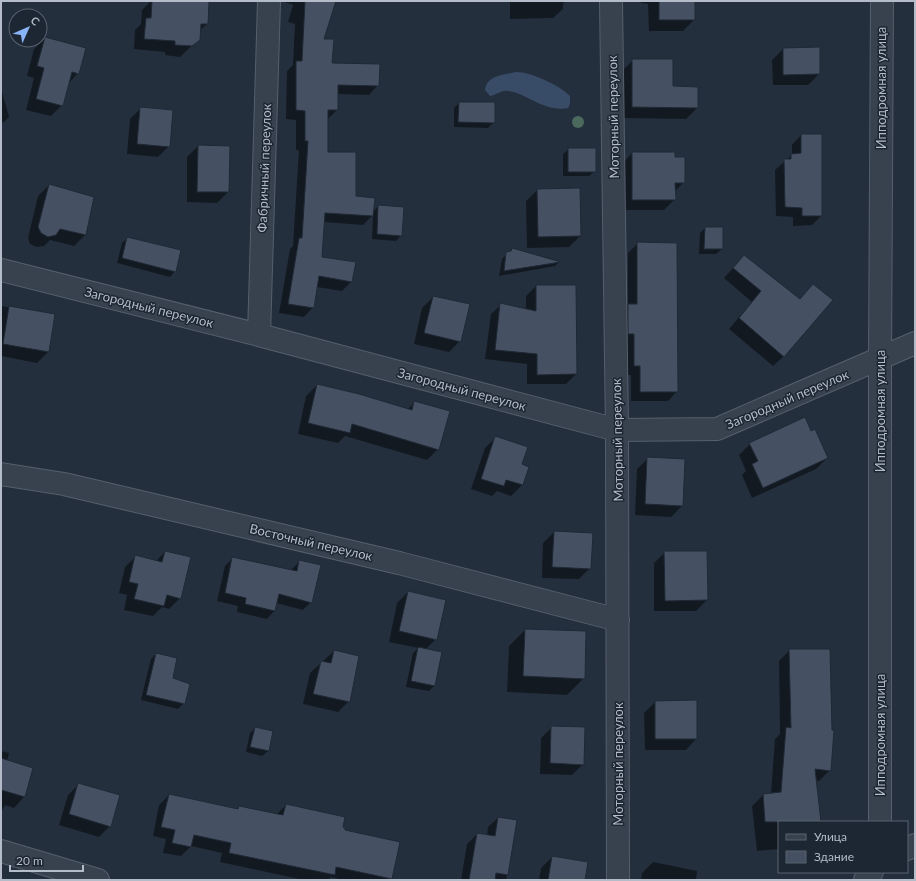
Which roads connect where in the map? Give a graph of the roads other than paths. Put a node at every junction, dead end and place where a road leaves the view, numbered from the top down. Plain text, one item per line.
1 (270, 1) edge
2 (611, 1) edge
3 (882, 1) edge
4 (1, 270) edge
5 (259, 334) junction
6 (915, 343) edge
7 (880, 360) junction
8 (617, 430) junction
9 (1, 474) edge
10 (618, 620) junction
11 (880, 821) edge
12 (1, 851) edge
13 (98, 880) edge
14 (618, 880) edge

1 - 5 street, Фабричный переулок
2 - 8 street, Моторный переулок
3 - 7 street, Ипподромная улица
4 - 5 street, Загородный переулок
5 - 8 street, Загородный переулок
6 - 7 street, Загородный переулок
7 - 8 street, Загородный переулок
7 - 11 street, Ипподромная улица
8 - 10 street, Моторный переулок
9 - 10 street, Восточный переулок
10 - 14 street, Моторный переулок
12 - 13 street

